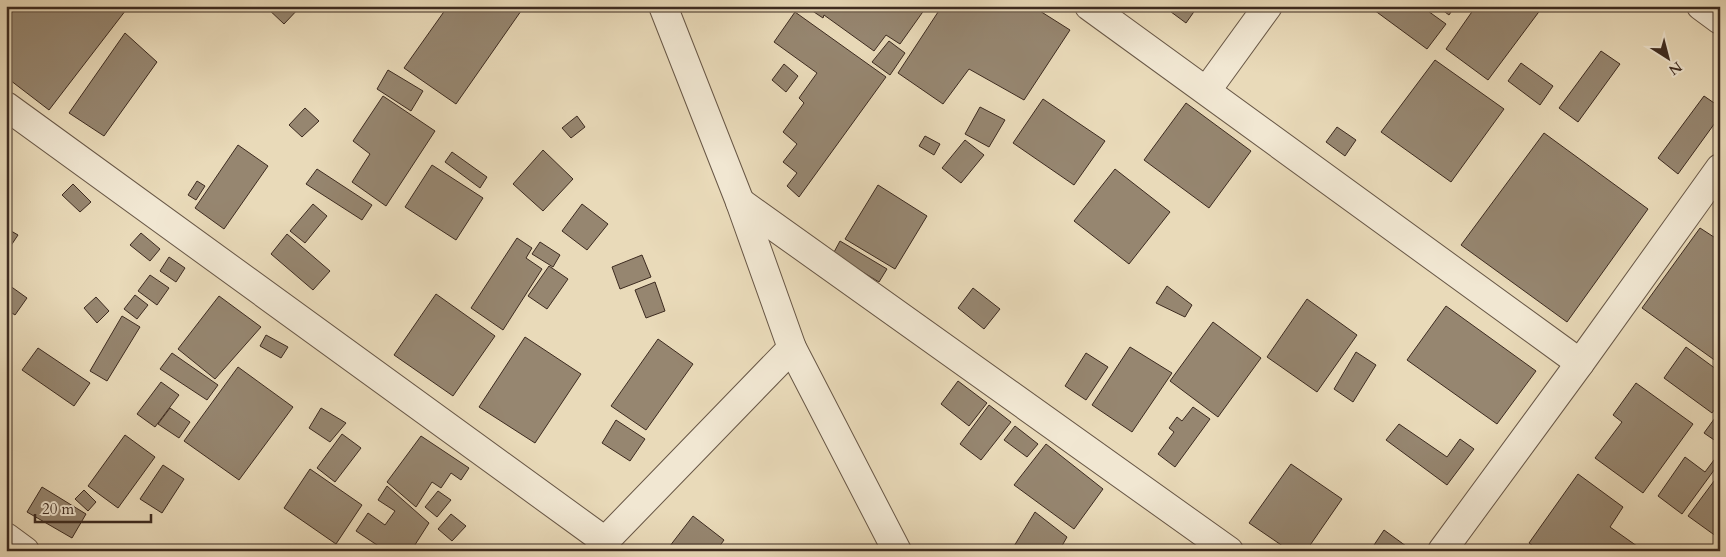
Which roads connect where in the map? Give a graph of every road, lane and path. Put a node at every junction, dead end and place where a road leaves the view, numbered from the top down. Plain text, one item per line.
1 (663, 6) edge
2 (1089, 6) edge
3 (1268, 6) edge
4 (1701, 6) edge
5 (1720, 20) edge
6 (1207, 90) junction
7 (6, 106) edge
8 (1720, 168) edge
9 (740, 202) junction
10 (792, 348) junction
11 (1580, 362) junction
12 (6, 537) edge
13 (602, 546) edge
14 (25, 551) edge
15 (897, 551) edge
16 (1229, 551) edge
17 (1442, 551) edge

1 - 9 street
2 - 6 street
3 - 6 street
4 - 5 street
6 - 11 street
7 - 13 street
8 - 11 street
9 - 10 street
9 - 16 street
10 - 13 street
10 - 15 street
11 - 17 street
12 - 14 street

